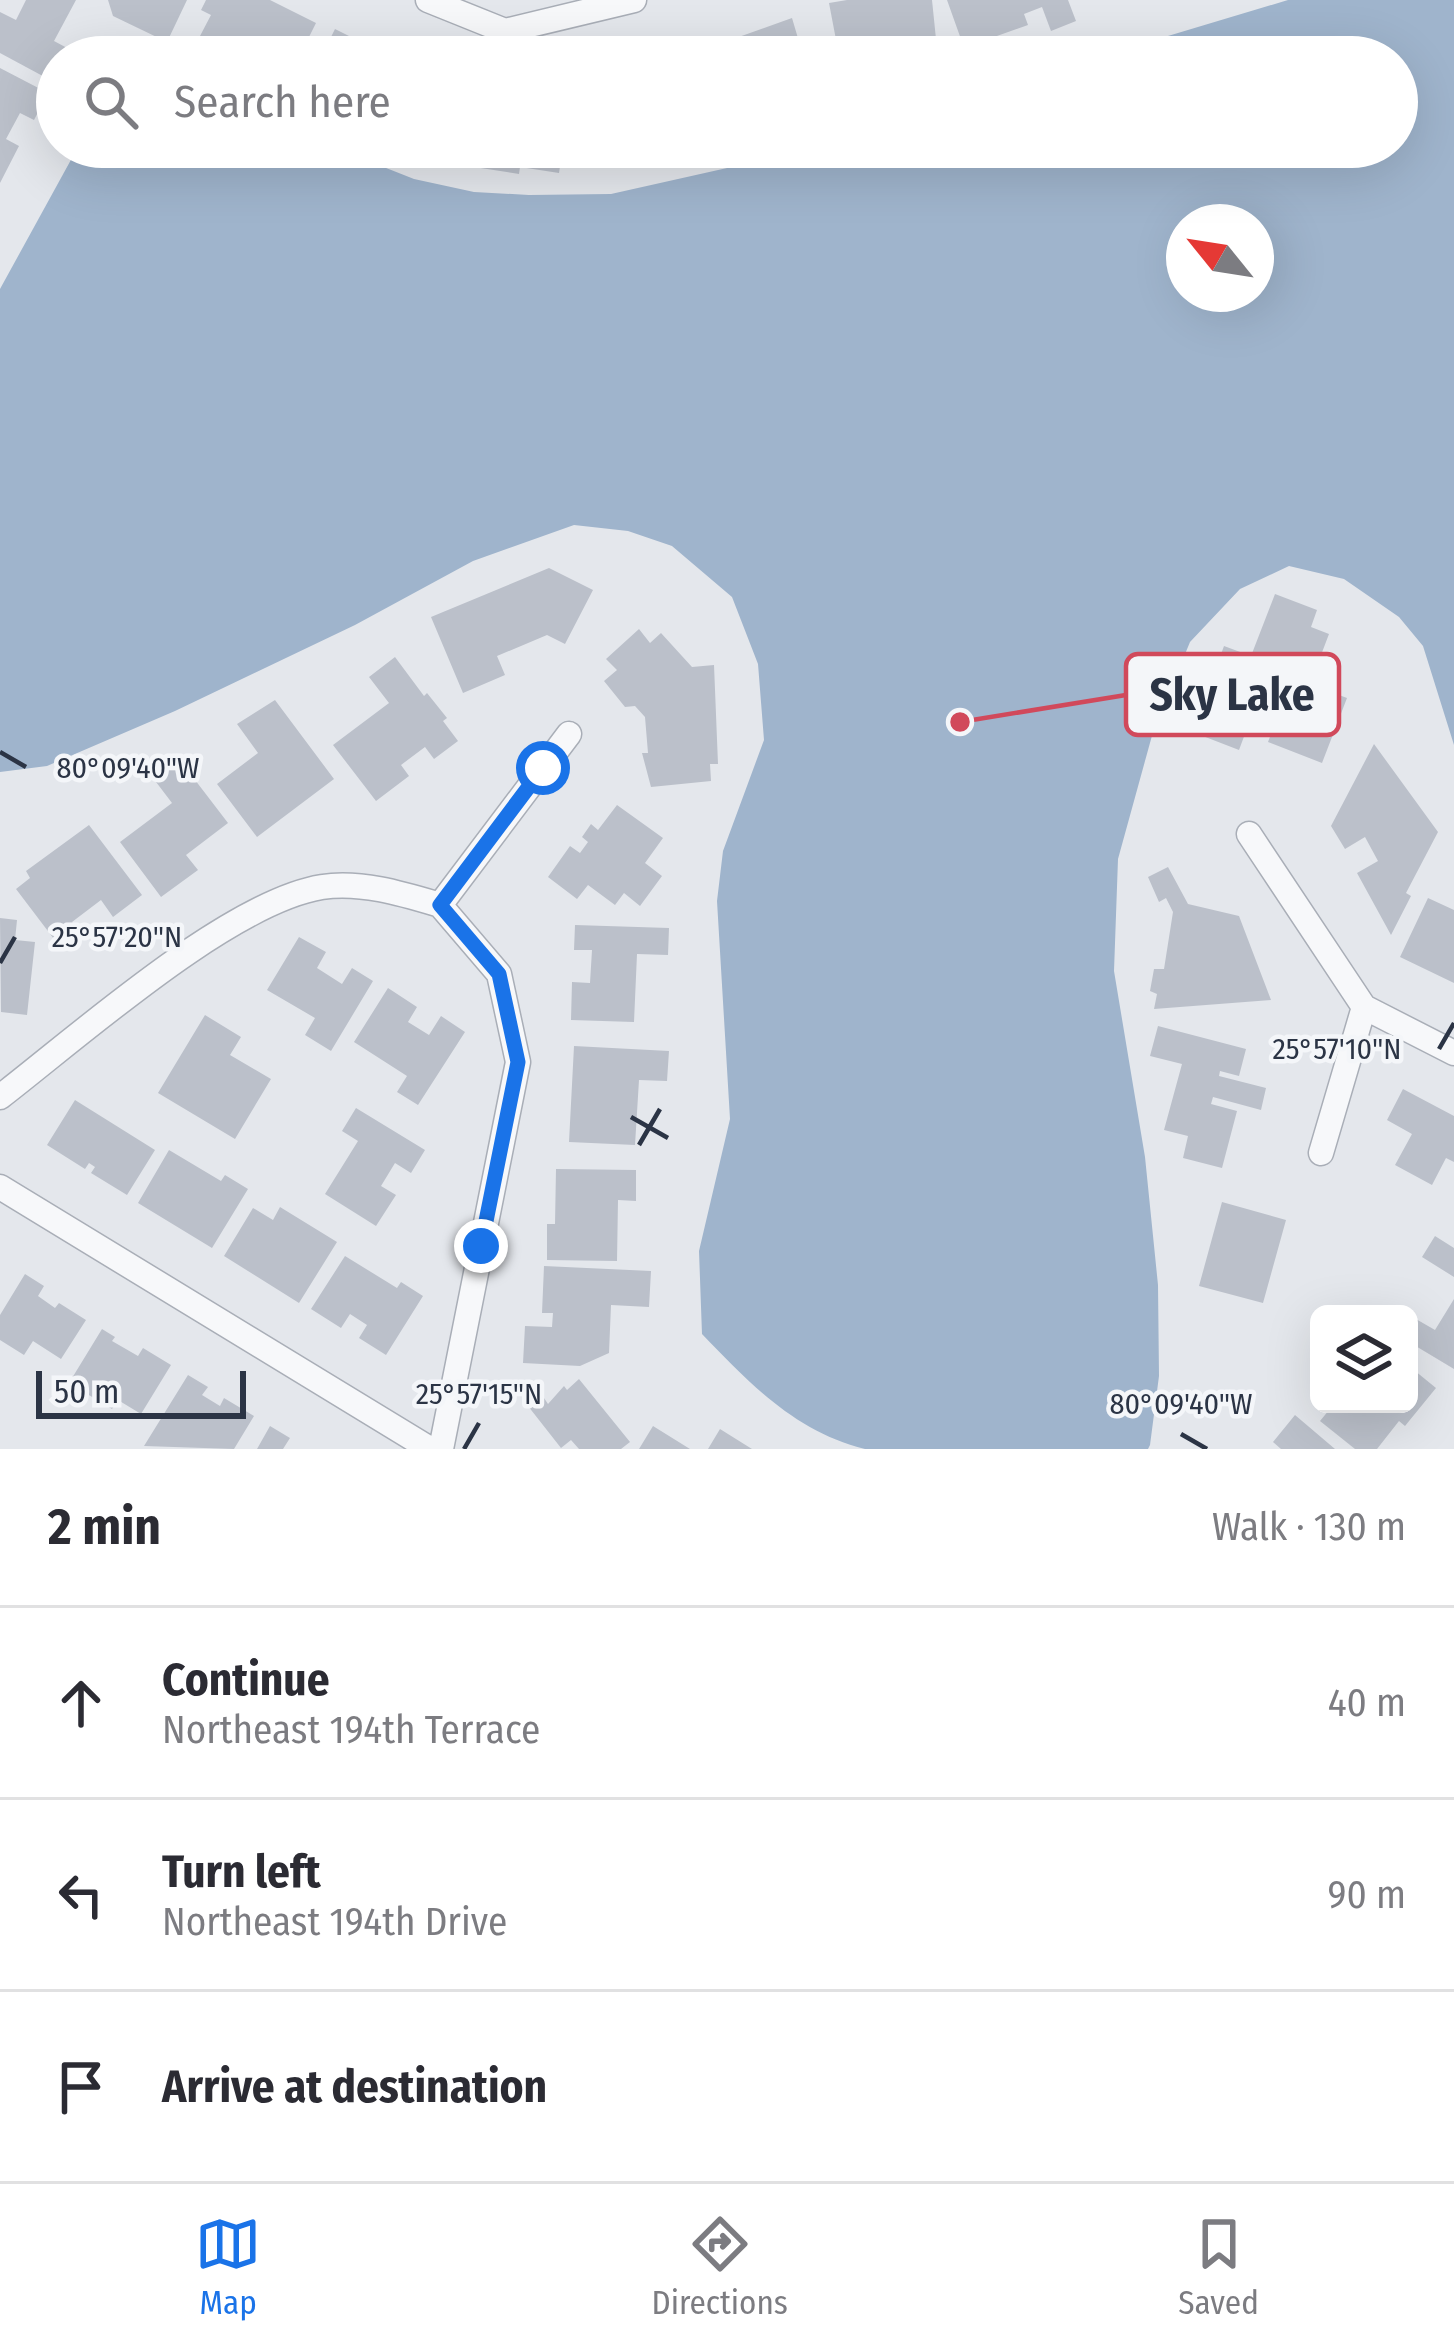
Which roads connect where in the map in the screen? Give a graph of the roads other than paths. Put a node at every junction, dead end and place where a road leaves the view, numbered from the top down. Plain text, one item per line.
1 (428, 0) edge
2 (634, 0) edge
3 (569, 734) dead end
4 (1249, 834) dead end
5 (440, 905) junction
6 (1364, 1006) junction
7 (1454, 1053) edge
8 (0, 1097) edge
9 (1321, 1153) dead end
10 (0, 1187) edge
11 (430, 1449) edge
12 (441, 1449) edge

1 - 2 street
3 - 5 street
4 - 6 street
5 - 8 street
5 - 12 street
6 - 7 street
6 - 9 street
10 - 11 street

